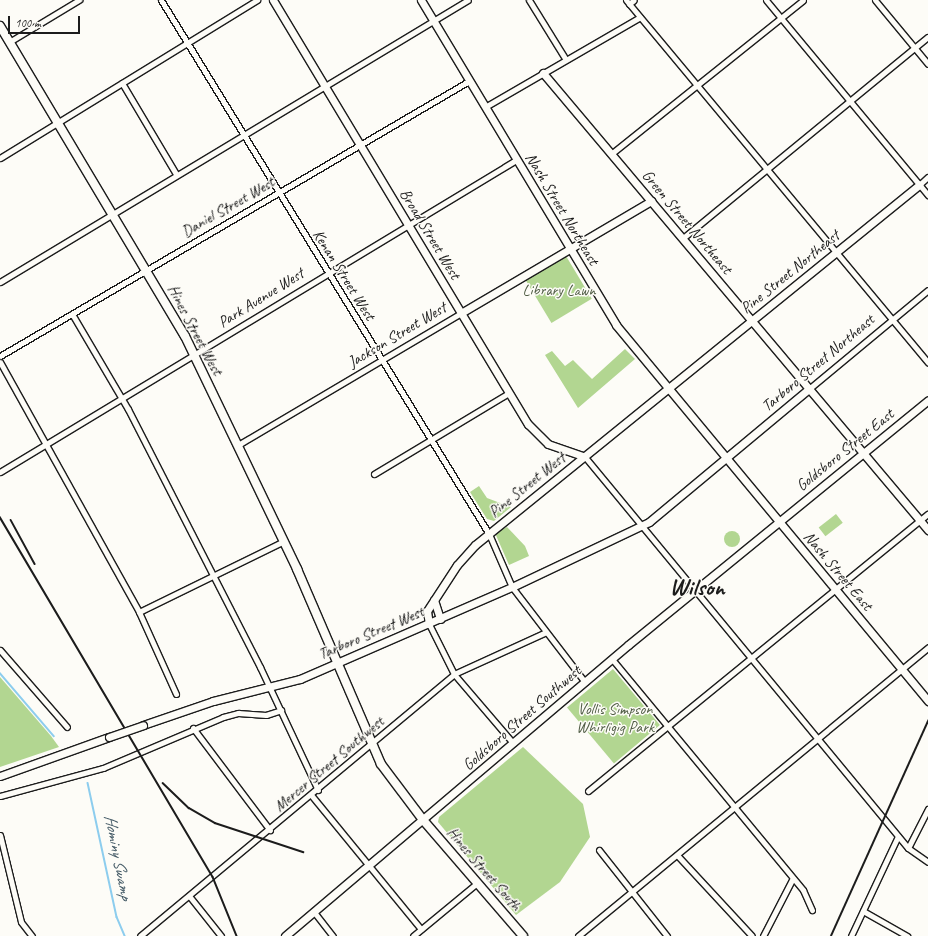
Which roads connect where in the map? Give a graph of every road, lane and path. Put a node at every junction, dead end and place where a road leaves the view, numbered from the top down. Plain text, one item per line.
1 (78, 0) edge
2 (161, 0) edge
3 (257, 0) edge
4 (273, 0) edge
5 (421, 0) edge
6 (468, 0) edge
7 (529, 0) edge
8 (634, 0) edge
9 (766, 0) edge
10 (803, 0) edge
11 (875, 0) edge
12 (628, 2) edge
13 (640, 17) junction
14 (781, 18) junction
15 (433, 21) junction
16 (0, 26) edge
17 (928, 36) edge
18 (5, 38) edge
19 (187, 43) junction
20 (914, 48) junction
21 (566, 60) junction
22 (928, 64) edge
23 (543, 73) junction
24 (469, 81) junction
25 (122, 83) junction
26 (324, 86) junction
27 (698, 86) junction
28 (850, 100) junction
29 (485, 107) junction
30 (57, 123) junction
31 (243, 135) junction
32 (360, 145) junction
33 (611, 154) junction
34 (0, 158) edge
35 (516, 160) junction
36 (765, 168) junction
37 (176, 174) junction
38 (928, 177) edge
39 (919, 185) junction
40 (278, 193) junction
41 (928, 195) edge
42 (651, 201) junction
43 (112, 213) junction
44 (408, 224) junction
45 (683, 238) junction
46 (570, 249) junction
47 (836, 252) junction
48 (146, 270) junction
49 (327, 273) junction
50 (0, 282) edge
51 (928, 290) edge
52 (461, 313) junction
53 (72, 314) junction
54 (892, 319) junction
55 (752, 321) junction
56 (194, 355) junction
57 (0, 356) edge
58 (381, 360) junction
59 (0, 362) edge
60 (928, 363) edge
61 (670, 388) junction
62 (810, 388) junction
63 (509, 394) junction
64 (121, 399) junction
65 (928, 400) edge
66 (432, 441) junction
67 (48, 443) junction
68 (238, 445) junction
69 (864, 453) junction
70 (585, 457) junction
71 (727, 459) junction
72 (0, 472) edge
73 (374, 474) dead end
74 (928, 514) edge
75 (920, 521) junction
76 (779, 522) junction
77 (642, 525) junction
78 (928, 530) edge
79 (489, 534) junction
80 (284, 541) junction
81 (213, 575) junction
82 (512, 587) junction
83 (836, 590) junction
84 (696, 592) junction
85 (434, 600) junction
86 (139, 612) junction
87 (440, 618) junction
88 (429, 624) junction
89 (546, 632) junction
90 (928, 647) edge
91 (0, 650) edge
92 (751, 657) junction
93 (612, 659) junction
94 (338, 662) junction
95 (902, 670) junction
96 (454, 674) junction
97 (585, 682) junction
98 (271, 690) junction
99 (176, 694) dead end
100 (928, 701) edge
101 (281, 710) junction
102 (666, 726) junction
103 (68, 727) dead end
104 (193, 728) junction
105 (818, 739) junction
106 (513, 743) junction
107 (371, 746) junction
108 (0, 776) edge
109 (318, 790) junction
110 (588, 792) dead end
111 (0, 796) edge
112 (312, 796) junction
113 (734, 808) junction
114 (928, 808) edge
115 (424, 820) junction
116 (270, 830) junction
117 (0, 835) edge
118 (898, 836) junction
119 (908, 848) junction
120 (599, 850) dead end
121 (677, 855) junction
122 (928, 862) edge
123 (369, 866) junction
124 (793, 878) junction
125 (478, 883) junction
126 (632, 892) junction
127 (190, 897) junction
128 (812, 910) dead end
129 (863, 910) junction
130 (314, 912) junction
131 (421, 929) junction
132 (32, 936) edge
133 (140, 936) edge
134 (221, 936) edge
135 (285, 936) edge
136 (333, 936) edge
137 (412, 936) edge
138 (523, 936) edge
139 (578, 936) edge
140 (667, 936) edge
141 (752, 936) edge
142 (763, 936) edge
143 (851, 936) edge
144 (907, 936) edge

1 - 18 street
2 - 19 street, Kenan Street West
3 - 19 street
4 - 26 street, Broad Street West
5 - 15 street, Nash Street Northeast
6 - 15 street
7 - 21 street
8 - 12 street
9 - 14 street
10 - 14 street
11 - 20 street
12 - 13 street
13 - 21 street
13 - 27 street
14 - 27 street
14 - 28 street
15 - 24 street, Nash Street Northeast
15 - 26 street
16 - 18 main road, Hines Street West
17 - 20 street
18 - 30 main road, Hines Street West
19 - 25 street
19 - 31 street, Kenan Street West
20 - 22 street
20 - 28 street
21 - 23 street
23 - 29 street
23 - 33 street, Green Street Northeast
24 - 29 street, Nash Street Northeast
24 - 32 street, Daniel Street West
25 - 30 street
25 - 37 street
26 - 31 street
26 - 32 street, Broad Street West
27 - 33 street
27 - 36 street
28 - 36 street
28 - 39 street
29 - 35 street, Nash Street Northeast
30 - 34 street
30 - 43 main road, Hines Street West
31 - 37 street
31 - 40 street, Kenan Street West
32 - 40 street, Daniel Street West
32 - 44 street, Broad Street West
33 - 42 street, Green Street Northeast
35 - 44 street, Park Avenue West
35 - 46 street, Nash Street Northeast
36 - 45 street
36 - 47 street
37 - 43 street
38 - 39 street, Pine Street Northeast
39 - 41 street
39 - 47 street, Pine Street Northeast
40 - 48 street, Daniel Street West
40 - 49 street, Kenan Street West
42 - 45 street, Green Street Northeast
42 - 46 street, Jackson Street West
43 - 48 main road, Hines Street West
43 - 50 street
44 - 49 street, Park Avenue West
44 - 52 street, Broad Street West
45 - 55 street, Green Street Northeast
46 - 52 street, Jackson Street West
46 - 61 street, Nash Street Northeast
47 - 54 street
47 - 55 street, Pine Street Northeast
48 - 53 street, Daniel Street West
48 - 56 main road, Hines Street West
49 - 56 street, Park Avenue West
49 - 58 street, Kenan Street West
51 - 54 street, Tarboro Street Northeast
52 - 58 street, Jackson Street West
52 - 63 street, Broad Street West
53 - 57 street, Daniel Street West
53 - 64 street
54 - 60 street
54 - 62 street, Tarboro Street Northeast
55 - 61 street, Pine Street Northeast
55 - 62 street, Green Street Northeast
56 - 64 street, Park Avenue West
56 - 68 main road, Hines Street West
58 - 66 street, Kenan Street West
58 - 68 street, Jackson Street West
59 - 67 street
61 - 70 street, Pine Street West
61 - 71 street, Nash Street Northeast
62 - 69 street, Green Street Northeast
62 - 71 street, Tarboro Street Northeast
63 - 66 street
63 - 70 street, Broad Street West
64 - 67 street, Park Avenue West
64 - 81 street
65 - 69 street, Goldsboro Street East
66 - 73 street
66 - 79 street, Kenan Street West
67 - 72 street, Park Avenue West
67 - 86 street
68 - 80 main road, Hines Street West
69 - 75 street, Green Street Northeast
69 - 76 street, Goldsboro Street East
70 - 77 street
70 - 79 street, Pine Street West
71 - 76 street, Nash Street East
71 - 77 street, Tarboro Street West
74 - 75 street
75 - 78 street, Green Street Northeast
75 - 83 street
76 - 83 street, Nash Street East
76 - 84 street, Goldsboro Street Southwest
77 - 82 street, Tarboro Street West
77 - 84 street
79 - 82 street, Kenan Street West
79 - 85 street, Pine Street West
80 - 81 street
80 - 94 main road, Hines Street West
81 - 86 street
81 - 98 street
82 - 87 street, Tarboro Street West
82 - 89 street, Kenan Street West
83 - 92 street
83 - 95 street, Nash Street East
84 - 92 street
84 - 93 street, Goldsboro Street Southwest
85 - 87 street
85 - 88 street, Pine Street West
86 - 99 street
87 - 88 street, Tarboro Street West
88 - 94 street, Tarboro Street West
88 - 96 street
89 - 96 street, Mercer Street Southwest
89 - 97 street, Kenan Street West
90 - 95 street
91 - 103 street
92 - 102 street
92 - 105 street
93 - 97 street, Goldsboro Street Southwest
93 - 102 street
94 - 98 street, Tarboro Street West
94 - 107 main road, Hines Street West
95 - 100 street, Nash Street East
95 - 105 street
96 - 106 street
96 - 107 street, Mercer Street Southwest
97 - 106 street, Goldsboro Street Southwest
98 - 101 street
98 - 108 street, Tarboro Street West, bridge
101 - 104 street
101 - 109 street
102 - 110 street
102 - 113 street
104 - 111 street
104 - 116 street
105 - 113 street
105 - 118 street
106 - 115 street, Goldsboro Street Southwest
107 - 109 street, Mercer Street Southwest
107 - 115 main road, Hines Street South
109 - 112 street, Mercer Street Southwest
112 - 116 street, Mercer Street Southwest
112 - 123 street
113 - 121 street
113 - 124 street
114 - 119 street
115 - 123 street, Goldsboro Street Southwest
115 - 125 main road, Hines Street South
116 - 127 street, Mercer Street Southwest
117 - 132 street
118 - 119 street
118 - 129 street
119 - 122 street
120 - 126 street
121 - 126 street
121 - 141 street
123 - 130 street, Goldsboro Street Southwest
123 - 131 street
124 - 128 street
124 - 142 street
125 - 131 street
125 - 138 main road, Hines Street South
126 - 139 street
126 - 140 street
127 - 133 street, Mercer Street Southwest
127 - 134 street
129 - 143 street
129 - 144 street
130 - 135 street, Goldsboro Street Southwest
130 - 136 street
131 - 137 street

